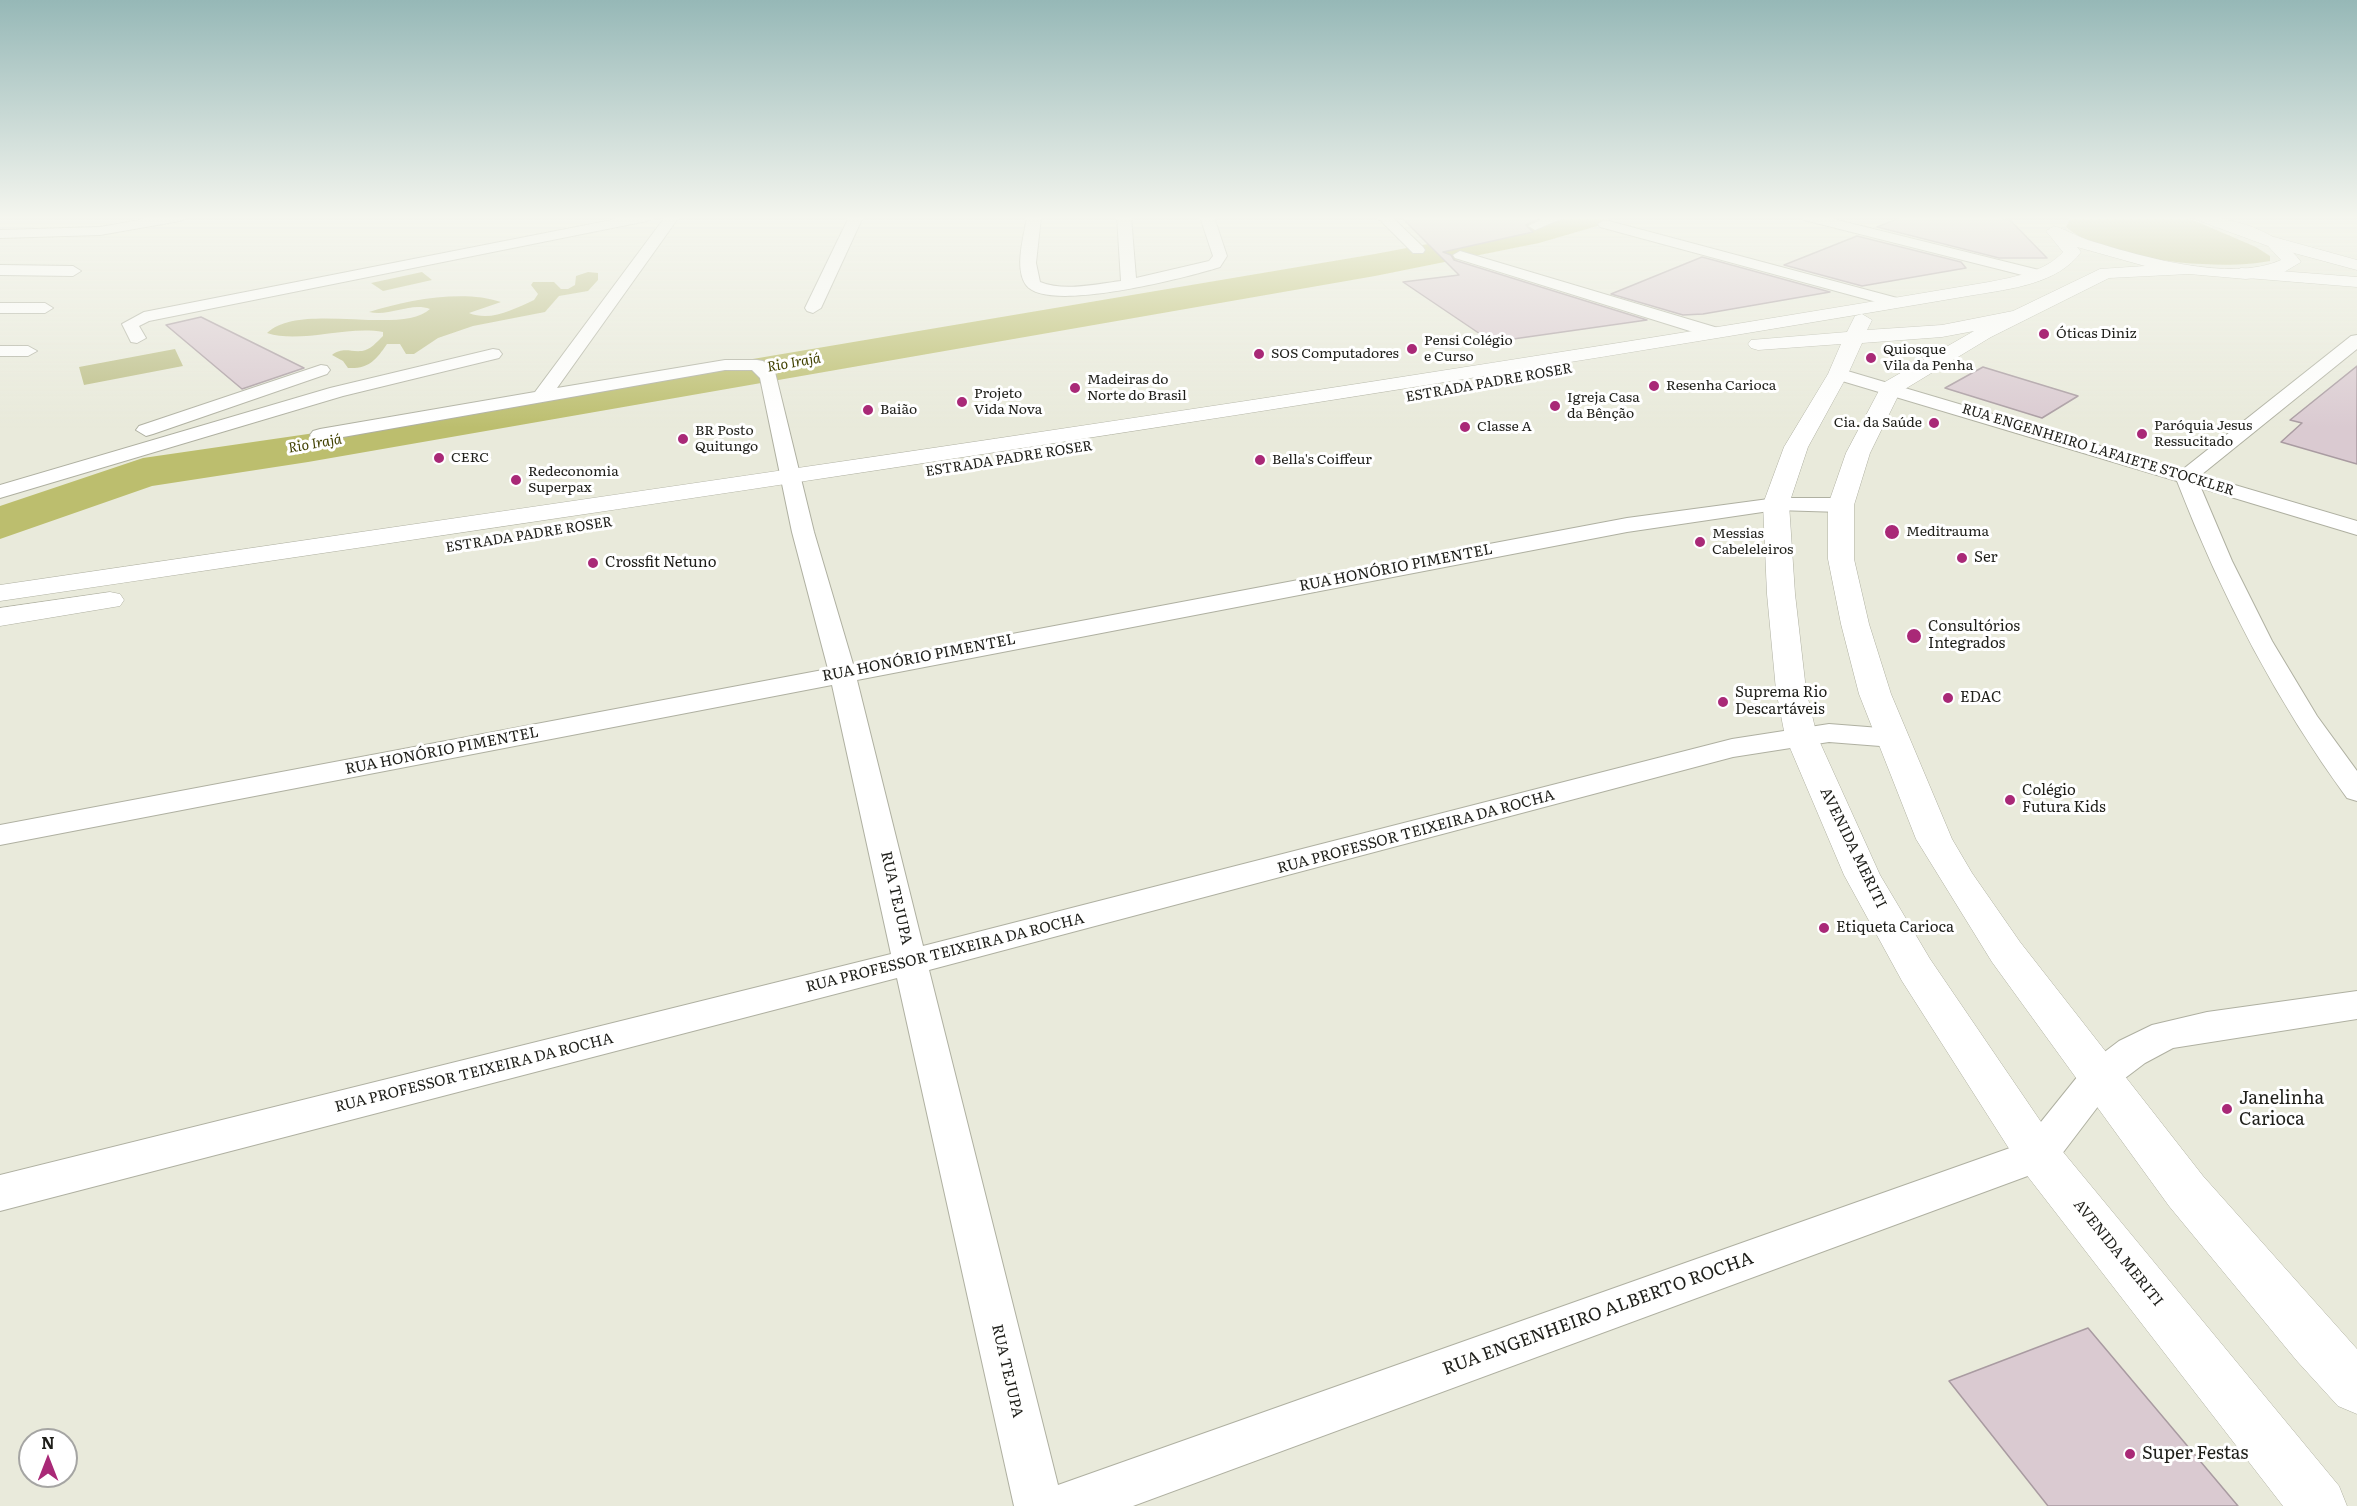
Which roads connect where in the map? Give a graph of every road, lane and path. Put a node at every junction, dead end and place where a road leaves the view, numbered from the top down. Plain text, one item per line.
1 (293, 287) edge
2 (621, 287) edge
3 (823, 287) edge
4 (1039, 287) edge
5 (1106, 287) edge
6 (1558, 287) edge
7 (1831, 287) edge
8 (1989, 287) edge
9 (2077, 287) edge
10 (1887, 303) junction
11 (0, 308) edge
12 (45, 308) dead end
13 (813, 308) dead end
14 (2019, 316) junction
15 (1853, 337) junction
16 (137, 338) dead end
17 (1715, 339) junction
18 (2357, 340) edge
19 (0, 351) edge
20 (28, 351) dead end
21 (493, 354) dead end
22 (1820, 367) junction
23 (321, 370) dead end
24 (1891, 388) junction
25 (542, 396) junction
26 (320, 435) dead end
27 (2186, 477) junction
28 (20, 484) junction
29 (793, 484) junction
30 (0, 492) edge
31 (1776, 504) junction
32 (1841, 505) junction
33 (2357, 528) edge
34 (0, 593) edge
35 (0, 618) edge
36 (842, 673) junction
37 (1801, 736) junction
38 (1893, 738) junction
39 (2357, 791) edge
40 (0, 835) edge
41 (911, 962) junction
42 (2357, 1005) edge
43 (2099, 1077) junction
44 (2038, 1155) junction
45 (0, 1193) edge
46 (2357, 1387) edge
47 (1039, 1506) edge
48 (1066, 1506) edge
49 (2319, 1506) edge

1 - 16 street
2 - 25 street
3 - 13 street
4 - 5 street
6 - 17 street
7 - 10 street
8 - 10 main road
9 - 14 main road
10 - 15 main road, AVENIDA MERITI
10 - 17 main road, ESTRADA PADRE ROSER
11 - 12 street
14 - 15 main road, ESTRADA PADRE ROSER
14 - 24 main road
15 - 17 main road, ESTRADA PADRE ROSER
15 - 22 main road, AVENIDA MERITI
17 - 22 main road
17 - 29 main road, ESTRADA PADRE ROSER
18 - 27 street
19 - 20 street
21 - 28 street
22 - 24 street, RUA ENGENHEIRO LAFAIETE STOCKLER
22 - 31 main road, AVENIDA MERITI
23 - 28 street
24 - 27 street, RUA ENGENHEIRO LAFAIETE STOCKLER
24 - 32 main road
25 - 26 street, RUA TEJUPA
25 - 29 street, RUA TEJUPA
27 - 33 street, RUA ENGENHEIRO LAFAIETE STOCKLER
27 - 39 street
28 - 30 street
29 - 34 main road, ESTRADA PADRE ROSER
29 - 35 main road, ESTRADA PADRE ROSER
29 - 36 street, RUA TEJUPA
31 - 32 street, RUA HONÓRIO PIMENTEL
31 - 36 street, RUA HONÓRIO PIMENTEL
31 - 37 main road, AVENIDA MERITI
32 - 38 main road
36 - 40 street, RUA HONÓRIO PIMENTEL
36 - 41 street, RUA TEJUPA
37 - 38 street, RUA PROFESSOR TEIXEIRA DA ROCHA
37 - 41 street, RUA PROFESSOR TEIXEIRA DA ROCHA
37 - 44 main road, AVENIDA MERITI
38 - 43 main road
41 - 45 street, RUA PROFESSOR TEIXEIRA DA ROCHA
41 - 47 street, RUA TEJUPA
42 - 43 street
43 - 44 street
43 - 46 main road
44 - 48 street, RUA ENGENHEIRO ALBERTO ROCHA
44 - 49 main road, AVENIDA MERITI

